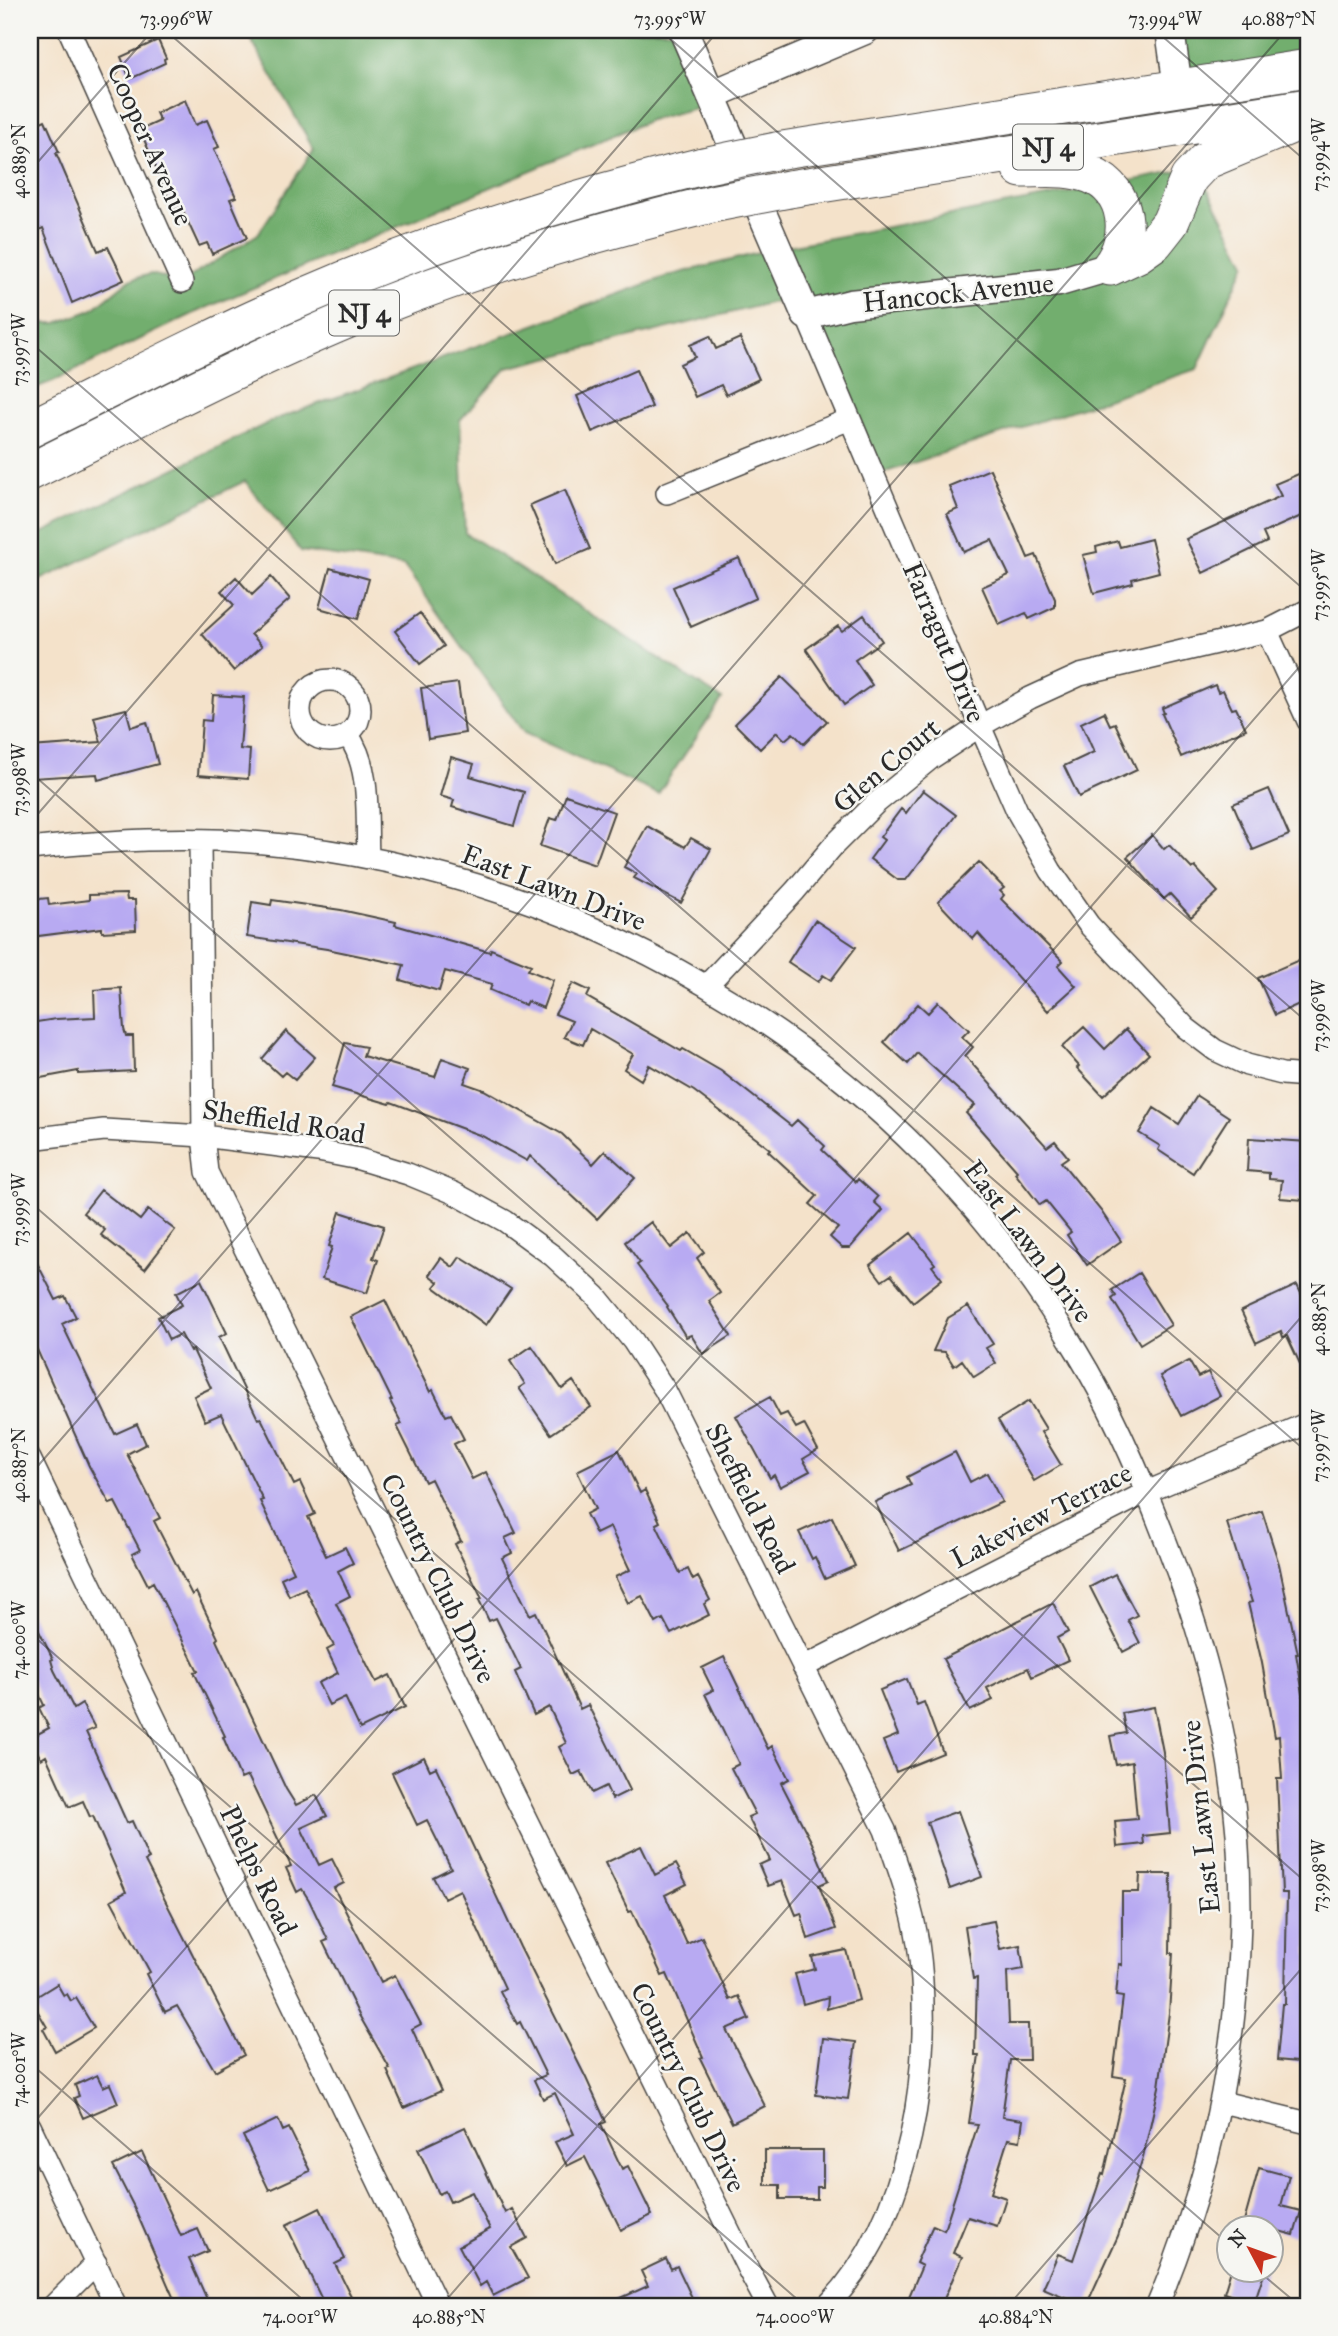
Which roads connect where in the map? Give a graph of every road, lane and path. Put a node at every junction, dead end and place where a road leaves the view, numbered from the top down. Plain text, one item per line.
1 (69, 30) edge
2 (683, 30) edge
3 (864, 30) edge
4 (1170, 30) edge
5 (1308, 68) edge
6 (1178, 88) junction
7 (711, 95) junction
8 (1308, 107) edge
9 (1308, 118) edge
10 (901, 170) junction
11 (1110, 267) junction
12 (182, 282) dead end
13 (806, 315) junction
14 (850, 419) junction
15 (30, 429) edge
16 (30, 472) edge
17 (667, 493) dead end
18 (1308, 610) edge
19 (1267, 631) junction
20 (1308, 721) edge
21 (980, 726) junction
22 (348, 734) dead end
23 (200, 839) junction
24 (30, 849) edge
25 (368, 858) junction
26 (707, 985) junction
27 (1308, 1076) edge
28 (203, 1136) junction
29 (30, 1139) edge
30 (1308, 1423) edge
31 (30, 1458) edge
32 (1147, 1492) junction
33 (803, 1667) junction
34 (1222, 2102) junction
35 (1308, 2123) edge
36 (30, 2126) edge
37 (96, 2263) junction
38 (53, 2306) edge
39 (116, 2306) edge
40 (438, 2306) edge
41 (768, 2306) edge
42 (827, 2306) edge
43 (1157, 2306) edge

1 - 12 street, Cooper Avenue
2 - 7 street, Farragut Drive
3 - 7 street
4 - 6 street
5 - 6 highway, NJ 4
6 - 15 highway, NJ 4, bridge
7 - 13 street, Farragut Drive
8 - 10 highway, NJ 4
9 - 11 highway
10 - 11 highway
10 - 16 highway, NJ 4, bridge
11 - 13 street, Hancock Avenue
13 - 14 street, Farragut Drive
14 - 17 street
14 - 21 street, Farragut Drive
18 - 19 street, Glen Court
19 - 20 street
19 - 21 street, Glen Court
21 - 26 street, Glen Court
21 - 27 street, Farragut Drive
22 - 25 street
23 - 24 street, East Lawn Drive
23 - 25 street, East Lawn Drive
23 - 28 street, Country Club Drive
25 - 26 street, East Lawn Drive
26 - 32 street, East Lawn Drive
28 - 29 street, Sheffield Road
28 - 33 street, Sheffield Road
28 - 41 street, Country Club Drive
30 - 32 street, Lakeview Terrace
31 - 40 street, Phelps Road
32 - 33 street, Lakeview Terrace
32 - 34 street, East Lawn Drive
33 - 42 street, Sheffield Road
34 - 35 street
34 - 43 street, East Lawn Drive
36 - 37 street
37 - 38 street
37 - 39 street

